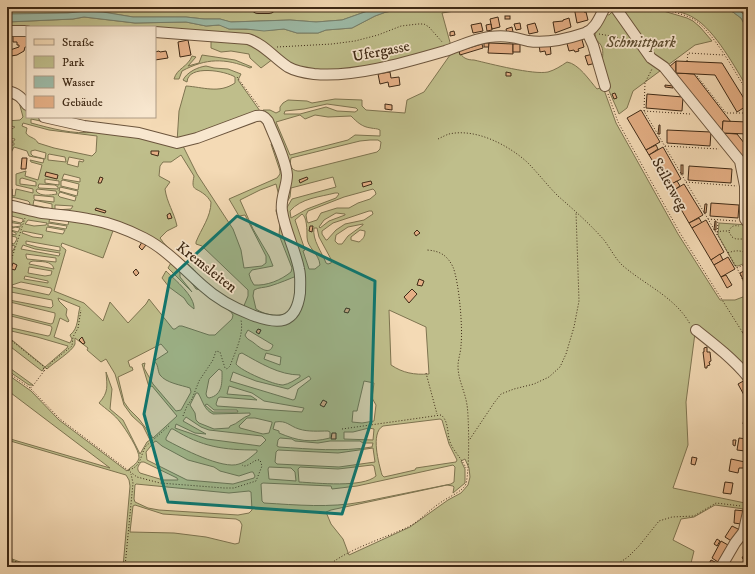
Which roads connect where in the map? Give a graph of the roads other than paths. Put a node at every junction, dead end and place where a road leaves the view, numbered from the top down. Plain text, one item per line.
1 (258, 7) edge
2 (269, 7) edge
3 (604, 7) edge
4 (614, 7) edge
5 (26, 31) edge
6 (588, 31) junction
7 (7, 32) edge
8 (156, 32) edge
9 (605, 86) road end
10 (7, 91) edge
11 (26, 104) edge
12 (48, 118) edge
13 (7, 205) edge
14 (745, 224) edge
15 (696, 330) road end
16 (748, 378) edge
17 (744, 509) edge
18 (746, 528) edge
19 (721, 567) edge

1 - 2 main road
3 - 6 street
4 - 14 street
5 - 7 street
6 - 8 street, Ufergasse
6 - 9 street
10 - 11 street
12 - 13 street, Kremsleiten
15 - 16 street
17 - 18 street
18 - 19 street

